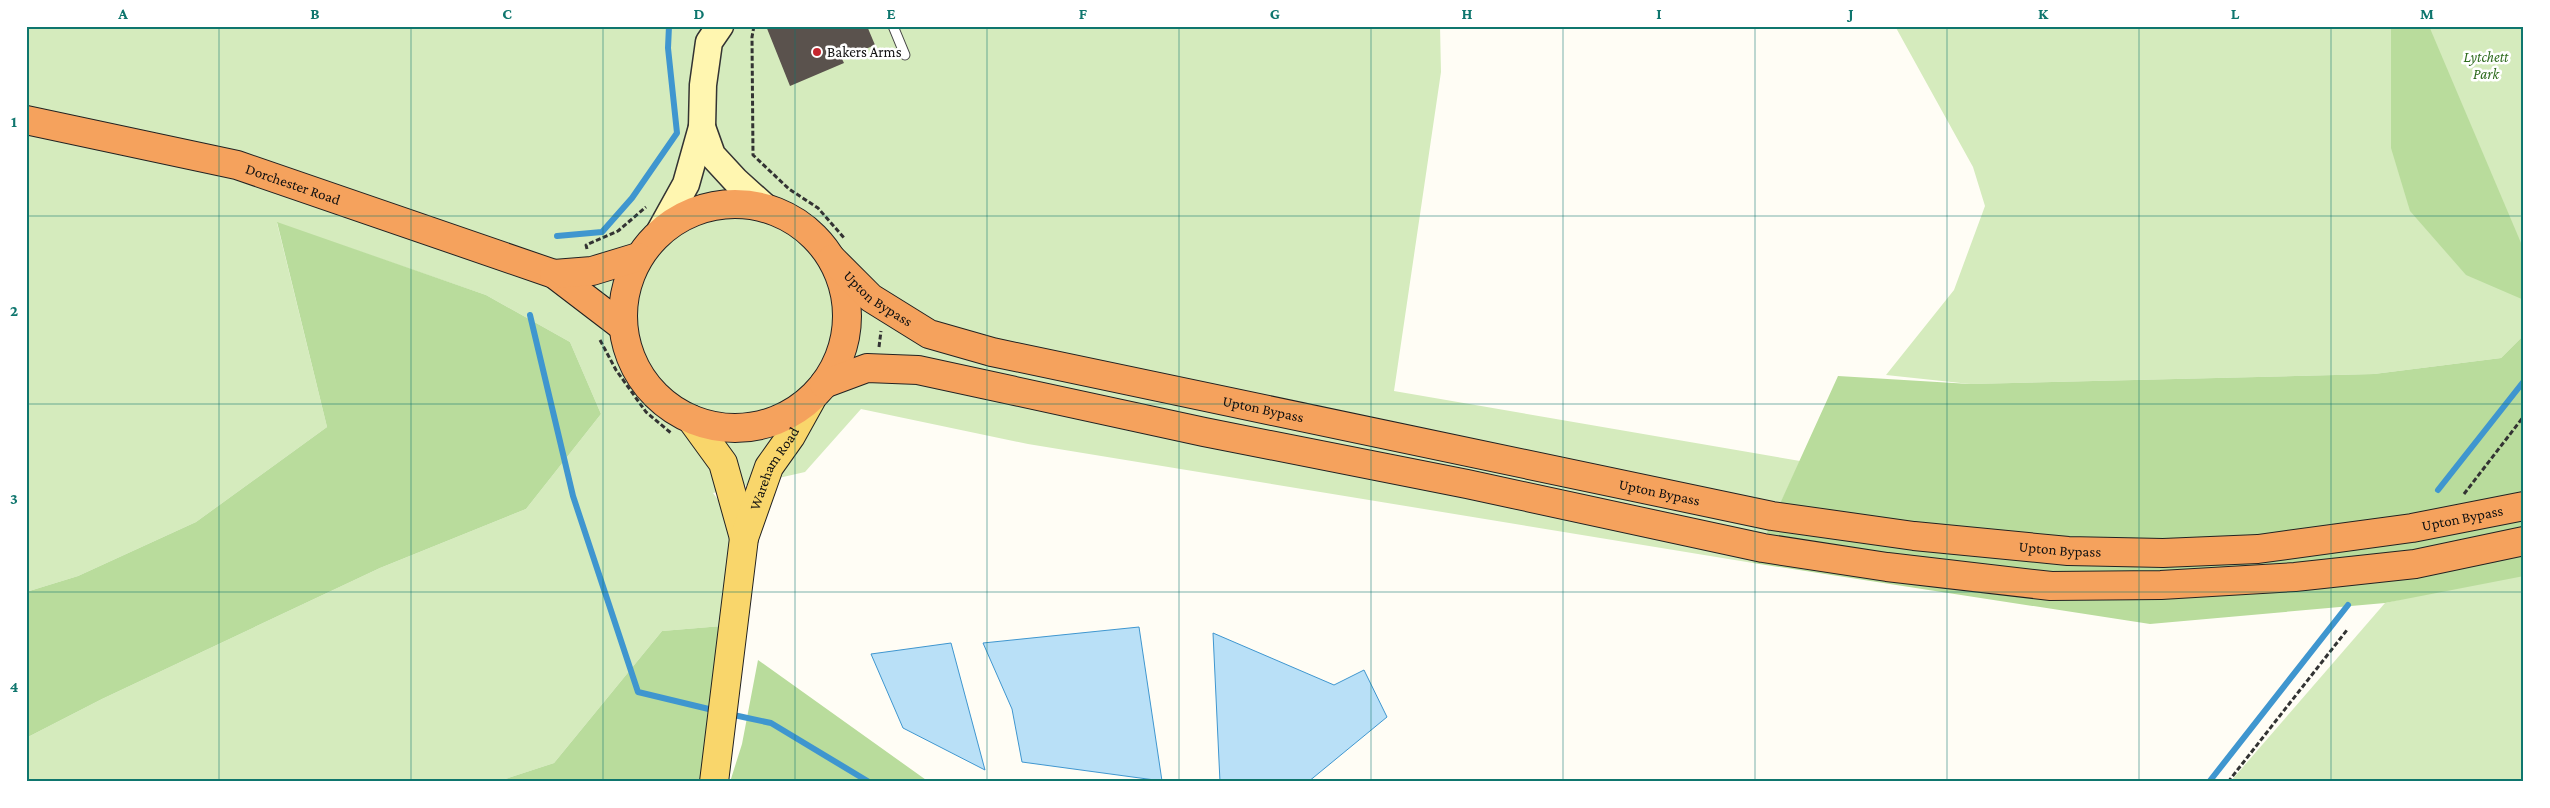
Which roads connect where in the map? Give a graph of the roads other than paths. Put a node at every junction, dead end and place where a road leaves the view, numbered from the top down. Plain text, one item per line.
1 (720, 26) edge
2 (893, 26) edge
3 (905, 55) dead end
4 (26, 120) edge
5 (702, 127) junction
6 (765, 207) junction
7 (660, 231) junction
8 (638, 257) junction
9 (832, 259) junction
10 (554, 274) junction
11 (622, 326) junction
12 (817, 392) junction
13 (684, 429) junction
14 (2524, 506) edge
15 (744, 538) junction
16 (2524, 541) edge
17 (715, 776) edge

1 - 5 main road
2 - 3 lane
4 - 10 highway, Dorchester Road
5 - 6 main road
5 - 7 main road
6 - 7 highway
6 - 9 highway
7 - 8 highway
8 - 10 highway, Dorchester Road
8 - 11 highway
9 - 12 highway
9 - 14 highway, Upton Bypass
10 - 11 highway, Dorchester Road
11 - 13 highway
12 - 13 highway
12 - 15 main road, Wareham Road
12 - 16 highway
13 - 15 main road, Wareham Road
15 - 17 main road, Wareham Road

